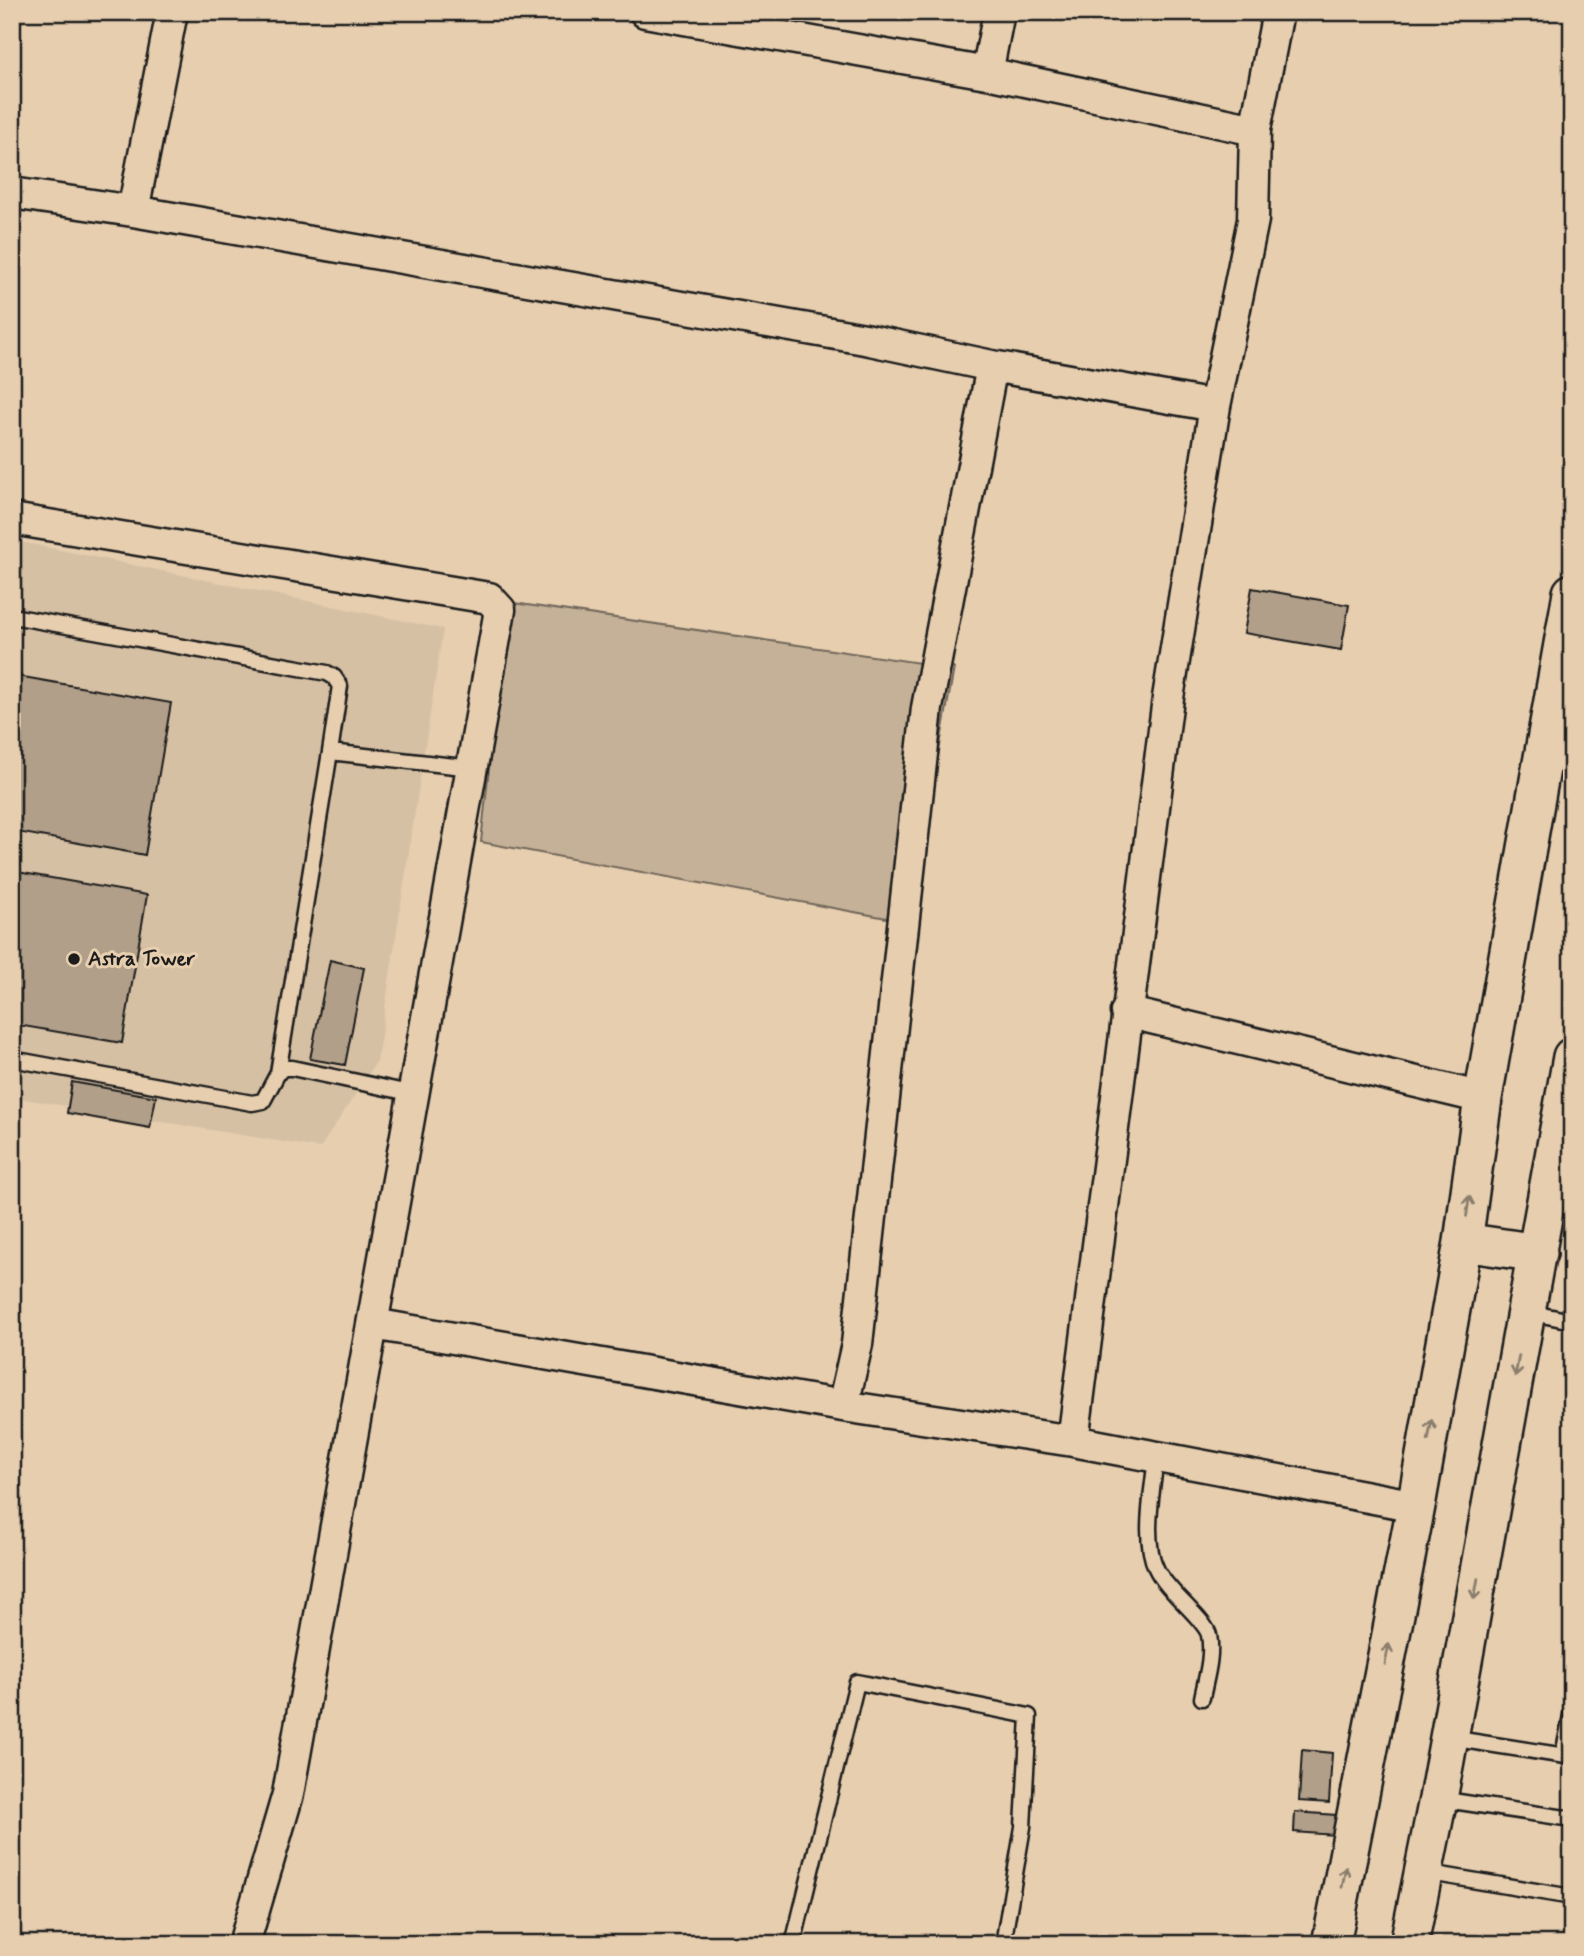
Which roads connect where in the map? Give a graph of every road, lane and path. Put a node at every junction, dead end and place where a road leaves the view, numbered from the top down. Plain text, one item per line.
1 (172, 12) edge
2 (645, 12) edge
3 (999, 12) edge
4 (1278, 12) edge
5 (987, 73) junction
6 (1255, 130) junction
7 (12, 193) edge
8 (133, 211) junction
9 (992, 366) junction
10 (1215, 406) junction
11 (12, 519) edge
12 (1572, 593) edge
13 (12, 616) edge
14 (330, 752) junction
15 (472, 768) junction
16 (1126, 1012) junction
17 (1572, 1057) edge
18 (12, 1059) edge
19 (278, 1073) junction
20 (414, 1094) junction
21 (1483, 1098) junction
22 (1463, 1242) junction
23 (1538, 1253) junction
24 (1527, 1312) junction
25 (1572, 1321) edge
26 (373, 1324) junction
27 (843, 1406) junction
28 (1073, 1441) junction
29 (1156, 1457) junction
30 (1416, 1506) junction
31 (1202, 1698) dead end
32 (1572, 1711) edge
33 (1449, 1738) junction
34 (1568, 1756) edge
35 (1438, 1799) junction
36 (1572, 1819) edge
37 (1423, 1872) junction
38 (1572, 1897) edge
39 (244, 1944) edge
40 (793, 1944) edge
41 (1003, 1944) edge
42 (1331, 1944) edge
43 (1409, 1944) edge

1 - 8 street
2 - 5 street
3 - 5 street
4 - 6 street
5 - 6 street
6 - 10 street
7 - 8 street
8 - 9 street
9 - 10 street
9 - 27 street
10 - 16 street
11 - 15 street
12 - 21 street
13 - 14 lane
14 - 15 lane
14 - 19 lane
15 - 20 street
16 - 21 street
16 - 28 street
17 - 23 street
18 - 19 lane
19 - 20 lane
20 - 26 street
22 -> 21 street
22 - 23 street
30 -> 22 street
23 - 24 street
24 - 25 lane
24 -> 33 street
26 - 27 street
26 - 39 street
27 - 28 street
28 - 29 street
29 - 30 street
29 - 31 lane
42 -> 30 street
32 - 34 lane
33 - 34 lane
33 - 35 street
35 - 36 lane
35 - 37 street
37 - 38 lane
37 - 43 street
40 - 41 lane

